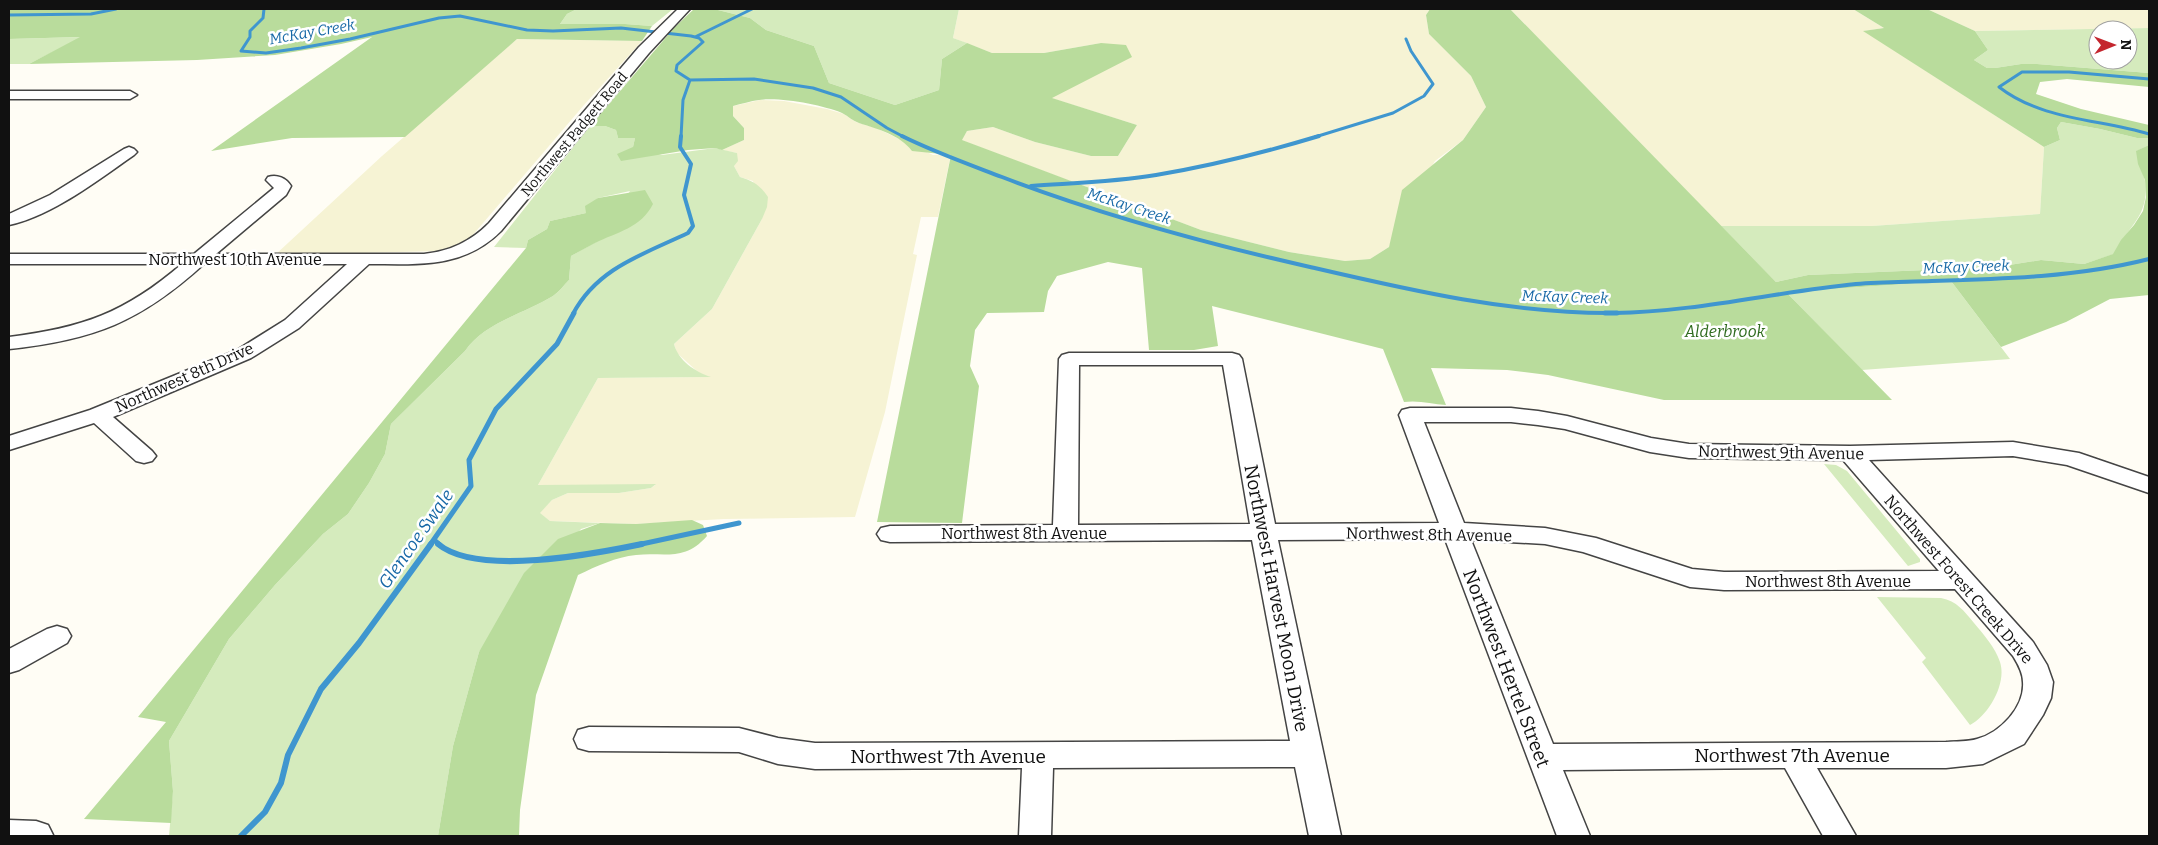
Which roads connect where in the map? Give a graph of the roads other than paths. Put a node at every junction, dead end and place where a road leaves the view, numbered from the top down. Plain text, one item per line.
1 (684, 9) edge
2 (9, 95) edge
3 (130, 95) dead end
4 (129, 152) dead end
5 (274, 180) dead end
6 (9, 220) edge
7 (460, 252) joint
8 (9, 259) edge
9 (200, 259) junction
10 (364, 259) junction
11 (9, 343) edge
12 (98, 414) junction
13 (1410, 415) joint
14 (9, 443) edge
15 (1850, 453) junction
16 (144, 456) dead end
17 (2149, 485) edge
18 (1454, 531) junction
19 (1263, 532) junction
20 (1065, 533) junction
21 (890, 534) dead end
22 (1963, 580) junction
23 (57, 636) dead end
24 (9, 662) edge
25 (2028, 715) joint
26 (589, 739) dead end
27 (1308, 754) junction
28 (1793, 755) junction
29 (1038, 756) junction
30 (1542, 757) junction
31 (1035, 836) edge
32 (1325, 836) edge
33 (1572, 836) edge
34 (1840, 836) edge

1 - 7 street, Northwest Padgett Road
2 - 3 street
4 - 6 street
5 - 9 street
7 - 10 street, Northwest 10th Avenue
8 - 9 street, Northwest 10th Avenue
9 - 10 street, Northwest 10th Avenue
9 - 11 street
10 - 12 street, Northwest 8th Drive
12 - 14 street, Northwest 8th Drive
12 - 16 street
13 - 15 street, Northwest 9th Avenue
13 - 18 street, Northwest Hertel Street
15 - 17 street, Northwest 9th Avenue
15 - 22 street, Northwest Forest Creek Drive
18 - 19 street, Northwest 8th Avenue
18 - 22 street, Northwest 8th Avenue
18 - 30 street, Northwest Hertel Street
19 - 20 street, Northwest 8th Avenue
19 - 20 street, Northwest Harvest Moon Drive
19 - 27 street, Northwest Harvest Moon Drive
20 - 21 street, Northwest 8th Avenue
22 - 25 street, Northwest Forest Creek Drive
23 - 24 street
25 - 28 street, Northwest 7th Avenue
26 - 29 street, Northwest 7th Avenue
27 - 29 street, Northwest 7th Avenue
27 - 32 street, Northwest Harvest Moon Drive
28 - 30 street, Northwest 7th Avenue
28 - 34 street
29 - 31 street
30 - 33 street, Northwest Hertel Street

